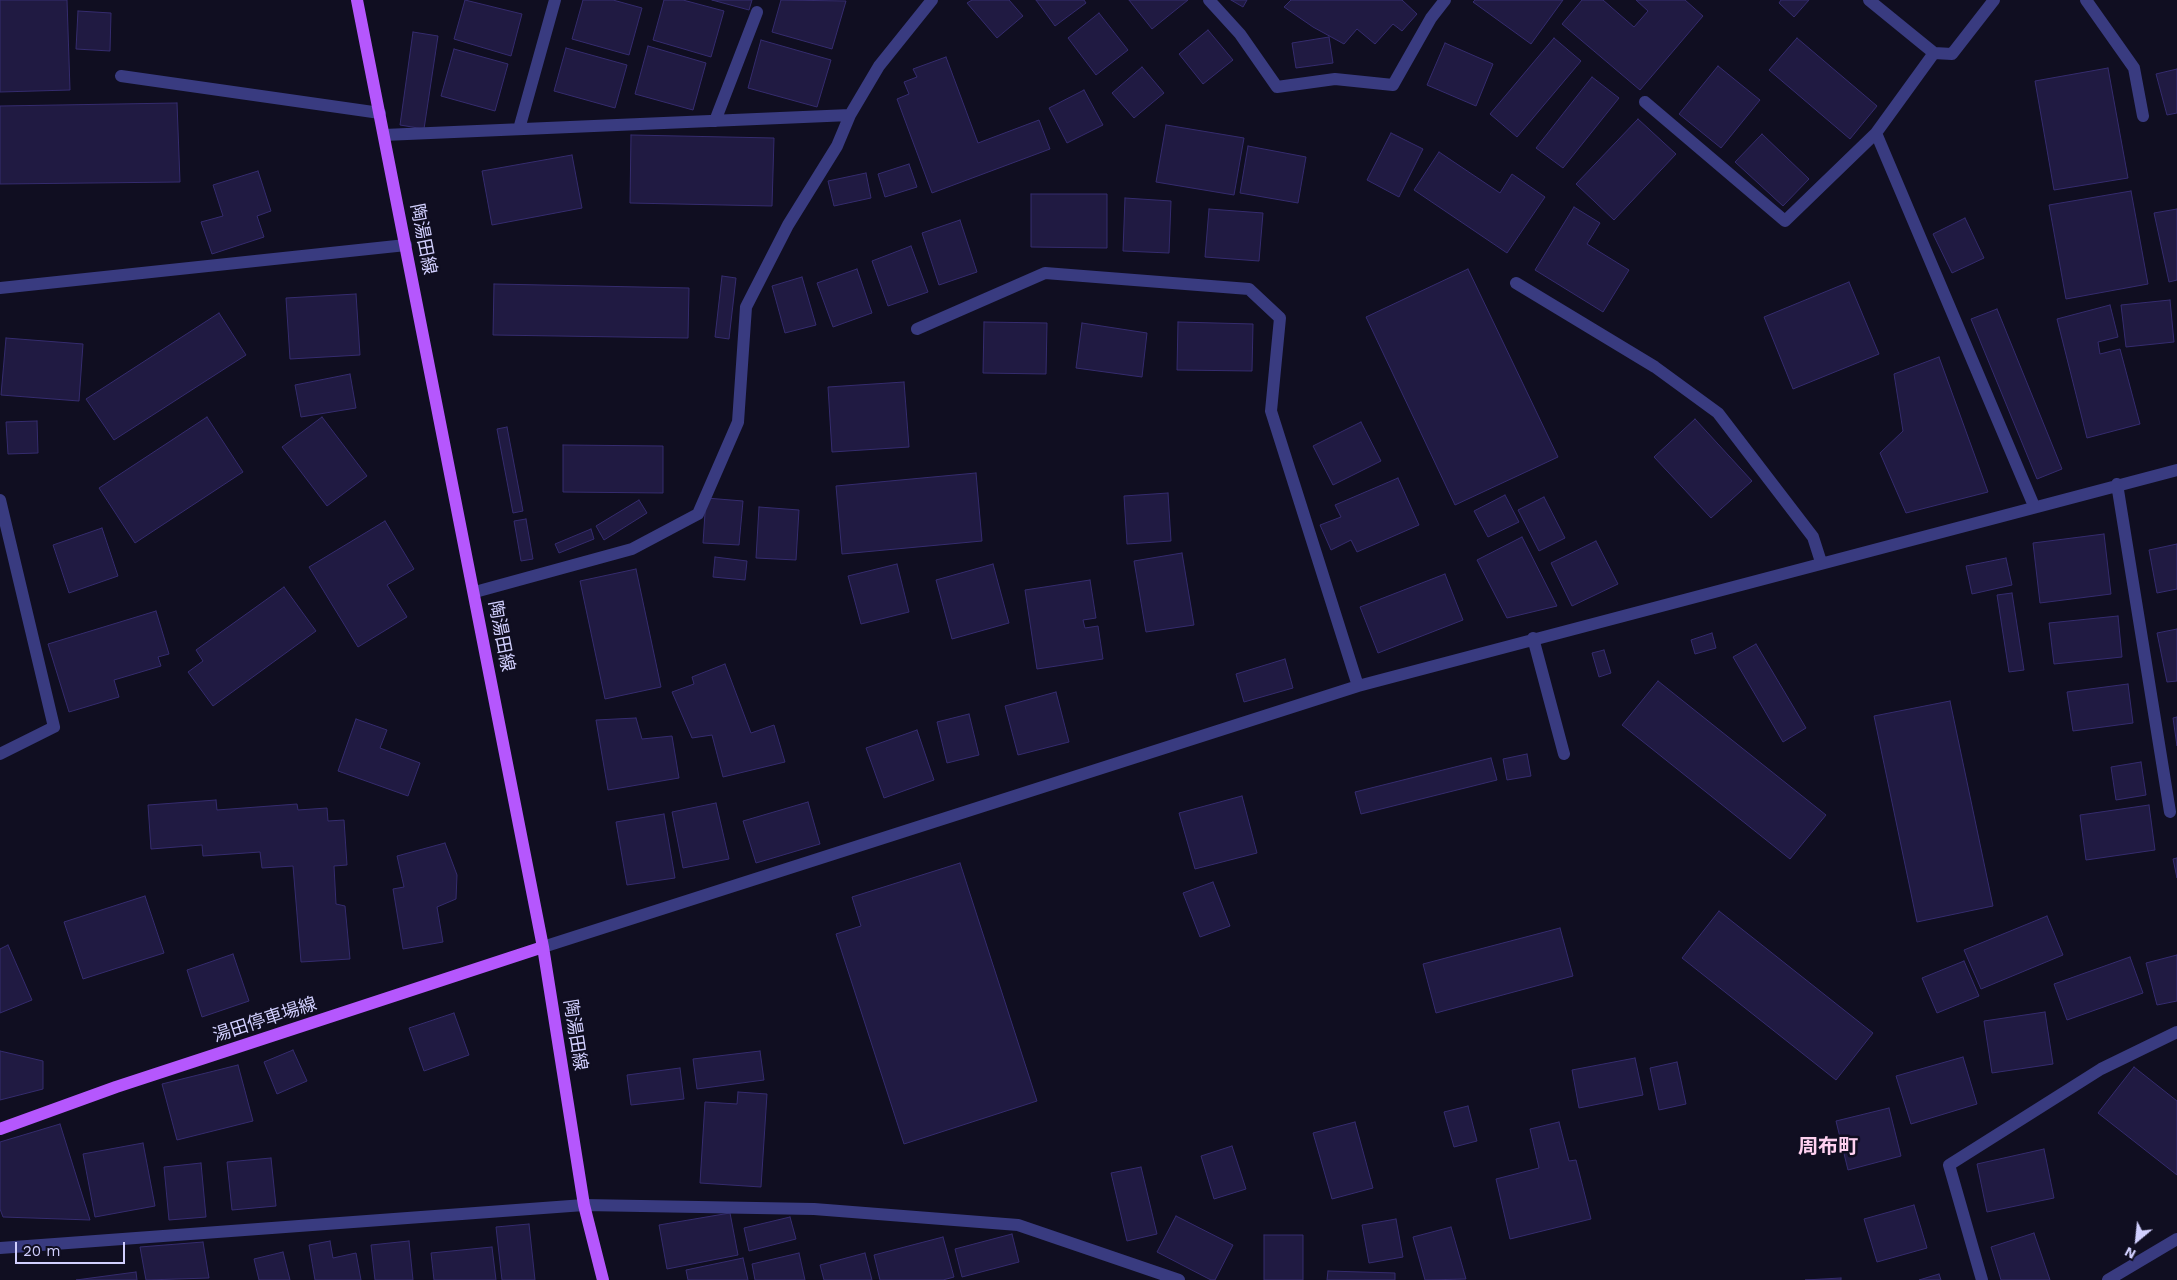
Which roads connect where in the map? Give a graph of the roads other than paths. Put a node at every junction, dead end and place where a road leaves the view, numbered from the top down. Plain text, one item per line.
1 (357, 0) edge
2 (555, 0) edge
3 (932, 0) edge
4 (1209, 0) edge
5 (1445, 0) edge
6 (1869, 0) edge
7 (1994, 0) edge
8 (2086, 0) edge
9 (757, 12) dead end
10 (1934, 53) junction
11 (121, 76) dead end
12 (1645, 102) dead end
13 (380, 113) junction
14 (850, 115) junction
15 (2143, 116) dead end
16 (715, 121) junction
17 (519, 129) junction
18 (1876, 133) junction
19 (384, 135) junction
20 (406, 245) junction
21 (1516, 283) dead end
22 (0, 288) edge
23 (917, 329) dead end
24 (2177, 470) edge
25 (2117, 484) junction
26 (0, 500) edge
27 (2034, 506) junction
28 (1821, 562) junction
29 (475, 592) junction
30 (1533, 638) junction
31 (1358, 686) junction
32 (0, 754) edge
33 (1564, 754) dead end
34 (2170, 812) dead end
35 (543, 947) junction
36 (2177, 1032) edge
37 (0, 1129) edge
38 (584, 1205) junction
39 (2177, 1239) edge
40 (0, 1248) edge
41 (603, 1280) edge
42 (1179, 1280) edge
43 (1982, 1280) edge
44 (2108, 1280) edge

1 - 13 main road, 陶湯田線
2 - 17 street
3 - 14 street
4 - 5 street
6 - 10 street
7 - 10 street
8 - 15 street
9 - 16 street
10 - 18 street
11 - 13 street
12 - 18 street
13 - 19 main road, 陶湯田線
14 - 16 street
14 - 29 street
16 - 17 street
17 - 19 street
18 - 27 street
19 - 20 main road, 陶湯田線
20 - 22 street
20 - 29 main road, 陶湯田線
21 - 28 street
23 - 31 street
24 - 25 street
25 - 27 street
25 - 34 street
26 - 32 street
27 - 28 street
28 - 30 street
29 - 35 main road, 陶湯田線
30 - 31 street
30 - 33 street
31 - 35 street
35 - 37 main road, 湯田停車場線
35 - 38 main road, 陶湯田線
36 - 43 street
38 - 40 street
38 - 41 main road, 陶湯田線
38 - 42 street
39 - 44 street

